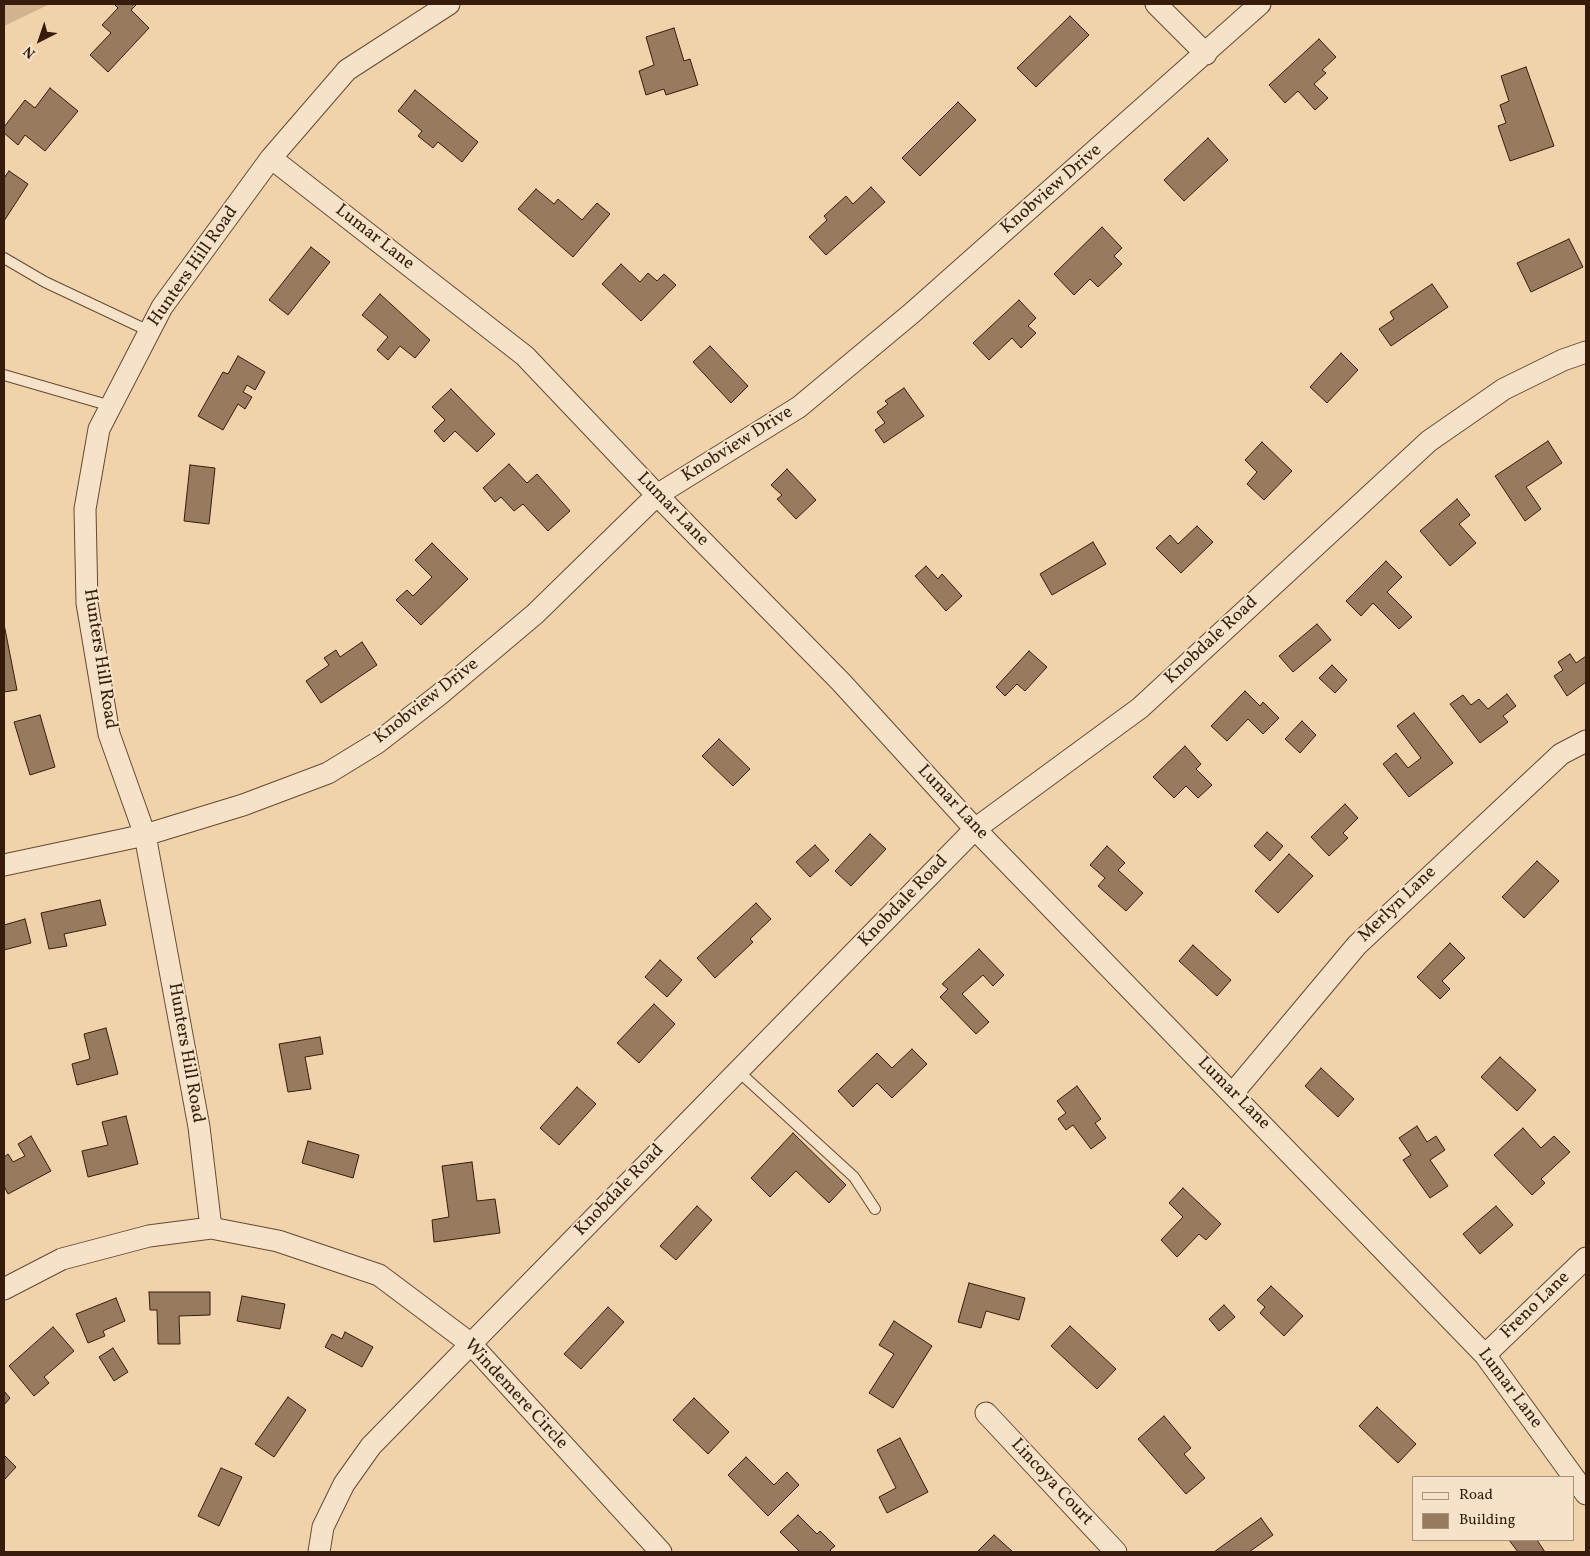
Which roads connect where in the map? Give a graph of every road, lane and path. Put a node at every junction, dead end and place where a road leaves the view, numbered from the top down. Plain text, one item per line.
1 (449, 4) edge
2 (1156, 4) edge
3 (1260, 4) edge
4 (1206, 54) junction
5 (271, 158) junction
6 (4, 258) edge
7 (150, 331) junction
8 (1586, 352) edge
9 (4, 375) edge
10 (111, 406) junction
11 (657, 495) junction
12 (1586, 741) edge
13 (975, 829) junction
14 (145, 835) junction
15 (4, 865) edge
16 (738, 1071) junction
17 (1233, 1093) junction
18 (875, 1209) dead end
19 (211, 1228) junction
20 (1586, 1258) edge
21 (4, 1289) edge
22 (471, 1344) junction
23 (1485, 1354) junction
24 (986, 1413) dead end
25 (1573, 1476) edge
26 (1575, 1479) edge
27 (1586, 1494) edge
28 (318, 1552) edge
29 (661, 1552) edge
30 (1116, 1552) edge

1 - 5 street, Hunters Hill Road
2 - 4 street
3 - 4 street, Knobview Drive
4 - 11 street, Knobview Drive
5 - 7 street, Hunters Hill Road
5 - 11 street, Lumar Lane
6 - 7 lane
7 - 10 street, Hunters Hill Road
8 - 13 street, Knobdale Road
9 - 10 lane
10 - 14 street, Hunters Hill Road
11 - 13 street, Lumar Lane
11 - 14 street, Knobview Drive
12 - 17 street, Merlyn Lane
13 - 16 street, Knobdale Road
13 - 17 street, Lumar Lane
14 - 15 street, Knobview Drive
14 - 19 street, Hunters Hill Road
16 - 18 lane
16 - 22 street, Knobdale Road
17 - 23 street, Lumar Lane
19 - 21 street, Windemere Circle
19 - 22 street, Windemere Circle
20 - 23 street, Freno Lane
22 - 28 street, Knobdale Road
22 - 29 street, Windemere Circle
23 - 25 street, Lumar Lane
24 - 30 street, Lincoya Court
26 - 27 street, Lumar Lane

